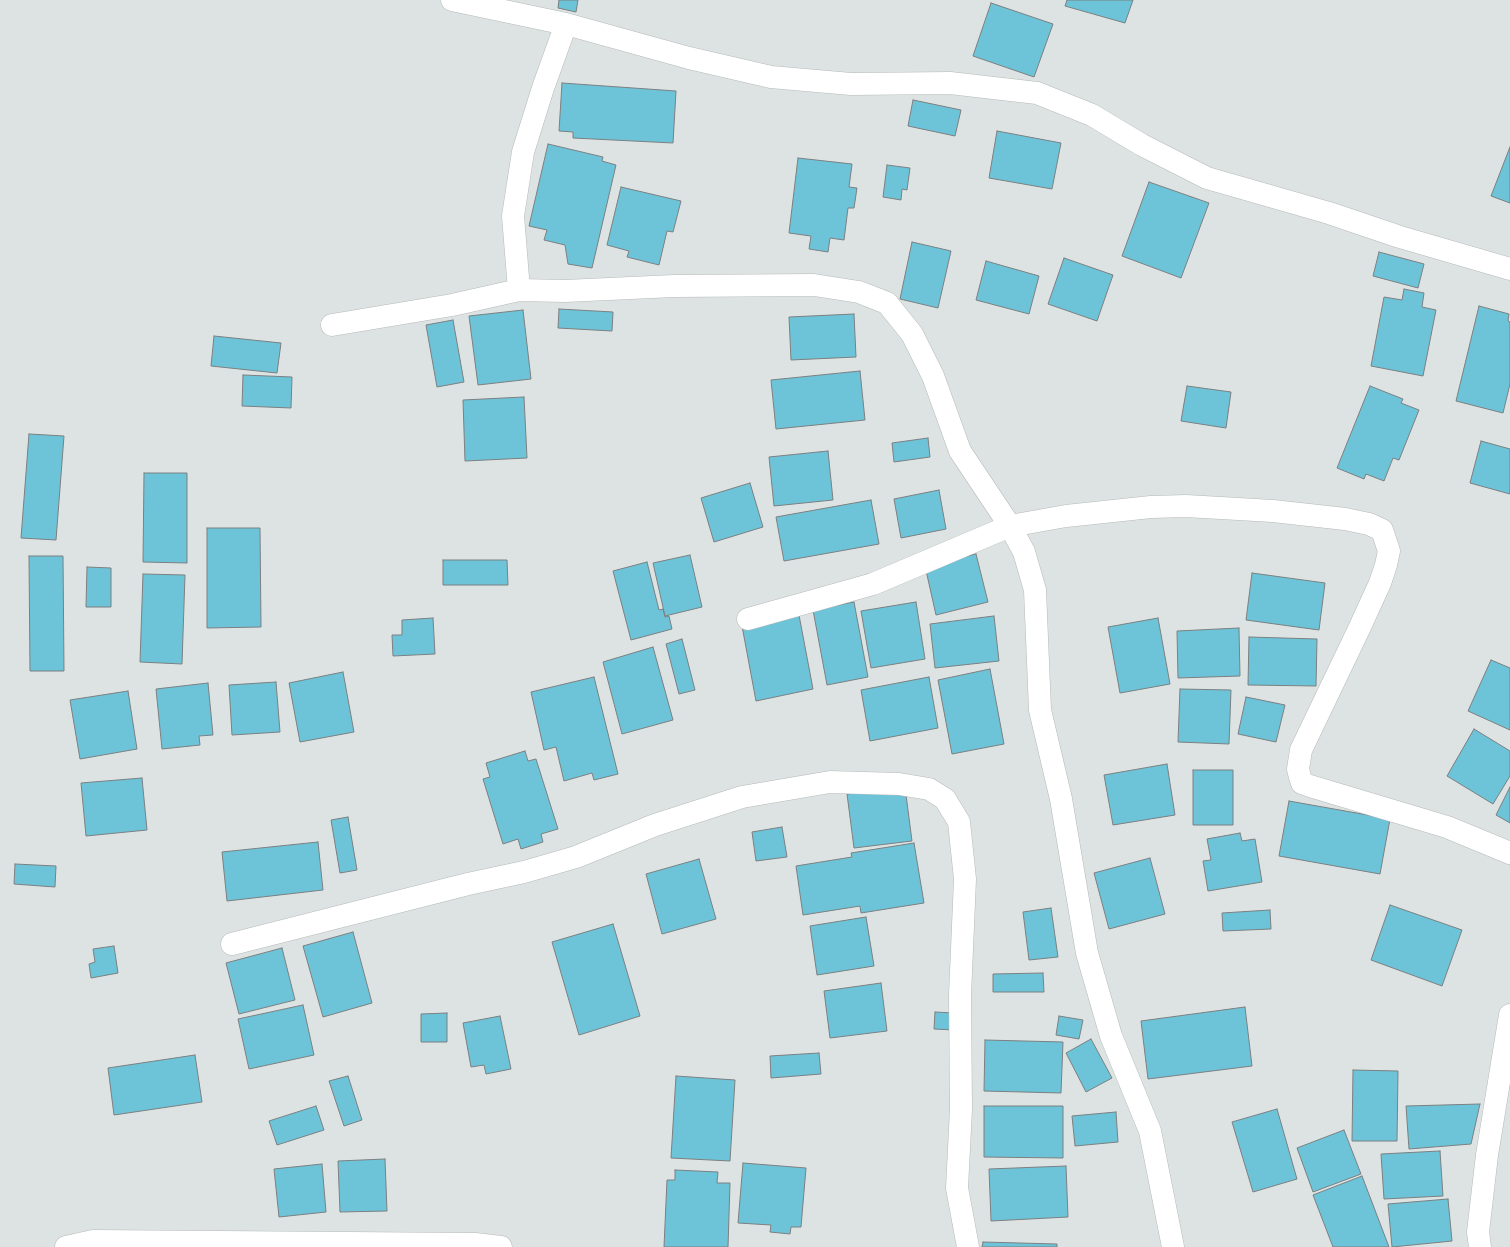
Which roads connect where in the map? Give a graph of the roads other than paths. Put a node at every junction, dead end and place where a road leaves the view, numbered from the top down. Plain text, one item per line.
1 (452, 0) edge
2 (566, 24) junction
3 (1510, 269) edge
4 (519, 290) junction
5 (332, 325) dead end
6 (1010, 526) junction
7 (748, 619) dead end
8 (1510, 853) edge
9 (232, 944) dead end
10 (1510, 1015) edge
11 (66, 1247) edge
12 (501, 1247) edge
13 (968, 1247) edge
14 (1173, 1247) edge
15 (1480, 1247) edge

1 - 2 street
2 - 3 street
2 - 4 street
4 - 5 street
4 - 6 street
6 - 7 street
6 - 8 street
6 - 14 street
9 - 13 street
10 - 15 street
11 - 12 street

